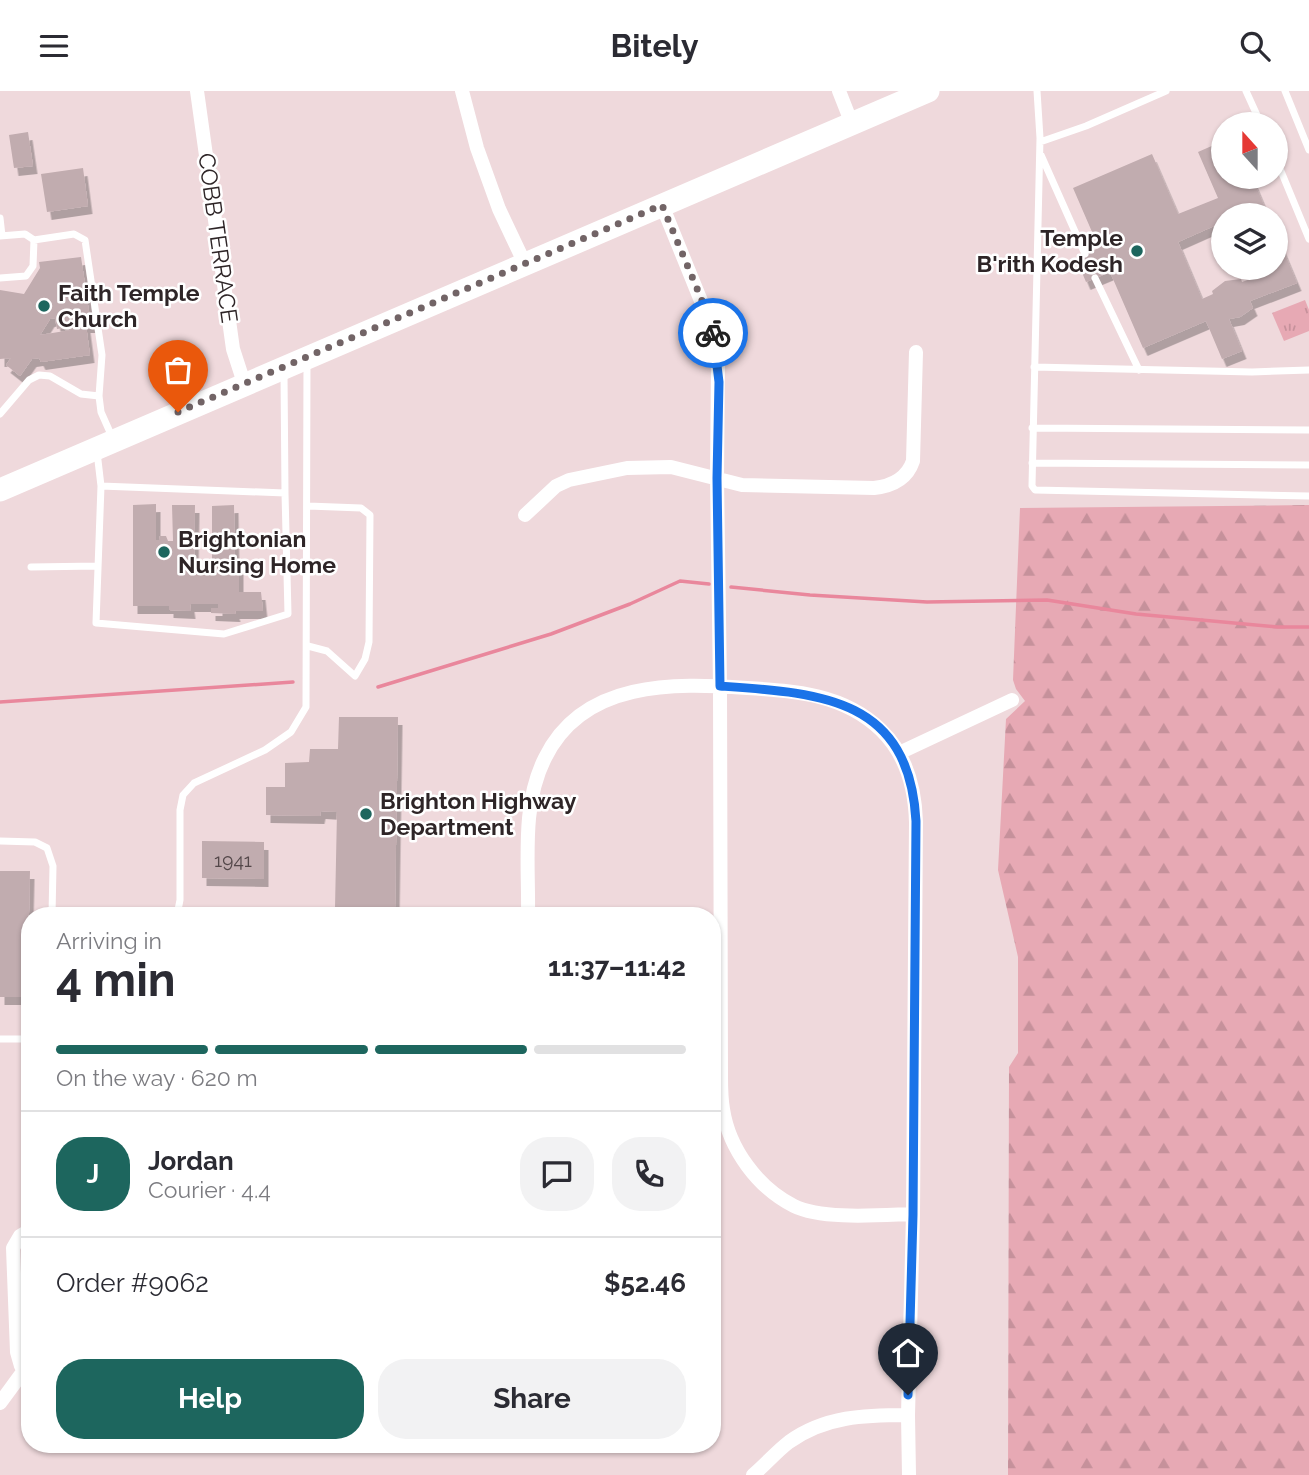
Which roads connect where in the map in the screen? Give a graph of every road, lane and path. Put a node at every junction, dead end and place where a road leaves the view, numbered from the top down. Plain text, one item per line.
1 (197, 91) edge
2 (462, 91) edge
3 (839, 91) edge
4 (928, 91) edge
5 (1037, 91) edge
6 (1166, 91) edge
7 (1246, 91) edge
8 (1285, 91) edge
9 (1256, 112) edge
10 (852, 124) junction
11 (1040, 142) junction
12 (1309, 150) edge
13 (1040, 152) junction
14 (1288, 188) edge
15 (662, 205) junction
16 (0, 218) edge
17 (1, 236) edge
18 (1309, 239) edge
19 (34, 240) junction
20 (1085, 254) dead end
21 (525, 264) junction
22 (0, 278) edge
23 (1096, 278) dead end
24 (916, 352) dead end
25 (307, 357) junction
26 (284, 366) junction
27 (1034, 367) junction
28 (1139, 370) junction
29 (1309, 370) edge
30 (244, 383) junction
31 (99, 395) junction
32 (0, 414) edge
33 (1032, 428) junction
34 (1309, 431) edge
35 (105, 444) junction
36 (1032, 463) junction
37 (1309, 464) edge
38 (717, 478) junction
39 (101, 487) junction
40 (0, 489) edge
41 (285, 493) junction
42 (1309, 496) edge
43 (308, 506) junction
44 (525, 515) dead end
45 (98, 566) junction
46 (31, 567) dead end
47 (308, 646) junction
48 (720, 686) junction
49 (1012, 700) dead end
50 (899, 753) junction
51 (0, 841) edge
52 (52, 907) edge
53 (179, 907) edge
54 (528, 907) edge
55 (721, 907) edge
56 (0, 1039) edge
57 (21, 1039) edge
58 (721, 1076) edge
59 (913, 1215) junction
60 (21, 1235) edge
61 (6, 1245) edge
62 (21, 1364) edge
63 (21, 1377) edge
64 (0, 1403) edge
65 (908, 1415) junction
66 (753, 1475) edge
67 (909, 1475) edge

1 - 30 street, COBB TERRACE
2 - 21 street
3 - 10 street
4 - 10 main road
5 - 11 lane
6 - 11 lane
7 - 9 lane
8 - 12 lane
10 - 15 main road
11 - 13 lane
13 - 20 lane
13 - 27 lane
14 - 18 lane
15 - 21 main road
15 - 38 street
16 - 17 lane
17 - 19 lane
19 - 22 lane
19 - 31 lane
21 - 25 main road
23 - 28 lane
24 - 38 street
25 - 26 main road
25 - 43 lane
26 - 30 main road
26 - 41 lane
27 - 28 lane
27 - 33 lane
28 - 29 lane
30 - 35 main road
31 - 32 lane
31 - 35 lane
33 - 34 lane
33 - 36 lane
35 - 39 lane
35 - 40 main road
36 - 37 lane
36 - 42 lane
38 - 44 street
38 - 48 street
39 - 41 lane
39 - 45 lane
41 - 45 lane
43 - 47 lane
43 - 47 lane
45 - 46 lane
47 - 53 lane
48 - 50 street
48 - 54 street
48 - 55 street
49 - 50 street
50 - 59 street
51 - 52 lane
56 - 57 lane
58 - 59 street
59 - 65 street
60 - 61 street
61 - 62 street
63 - 64 street
65 - 66 street
65 - 67 street

